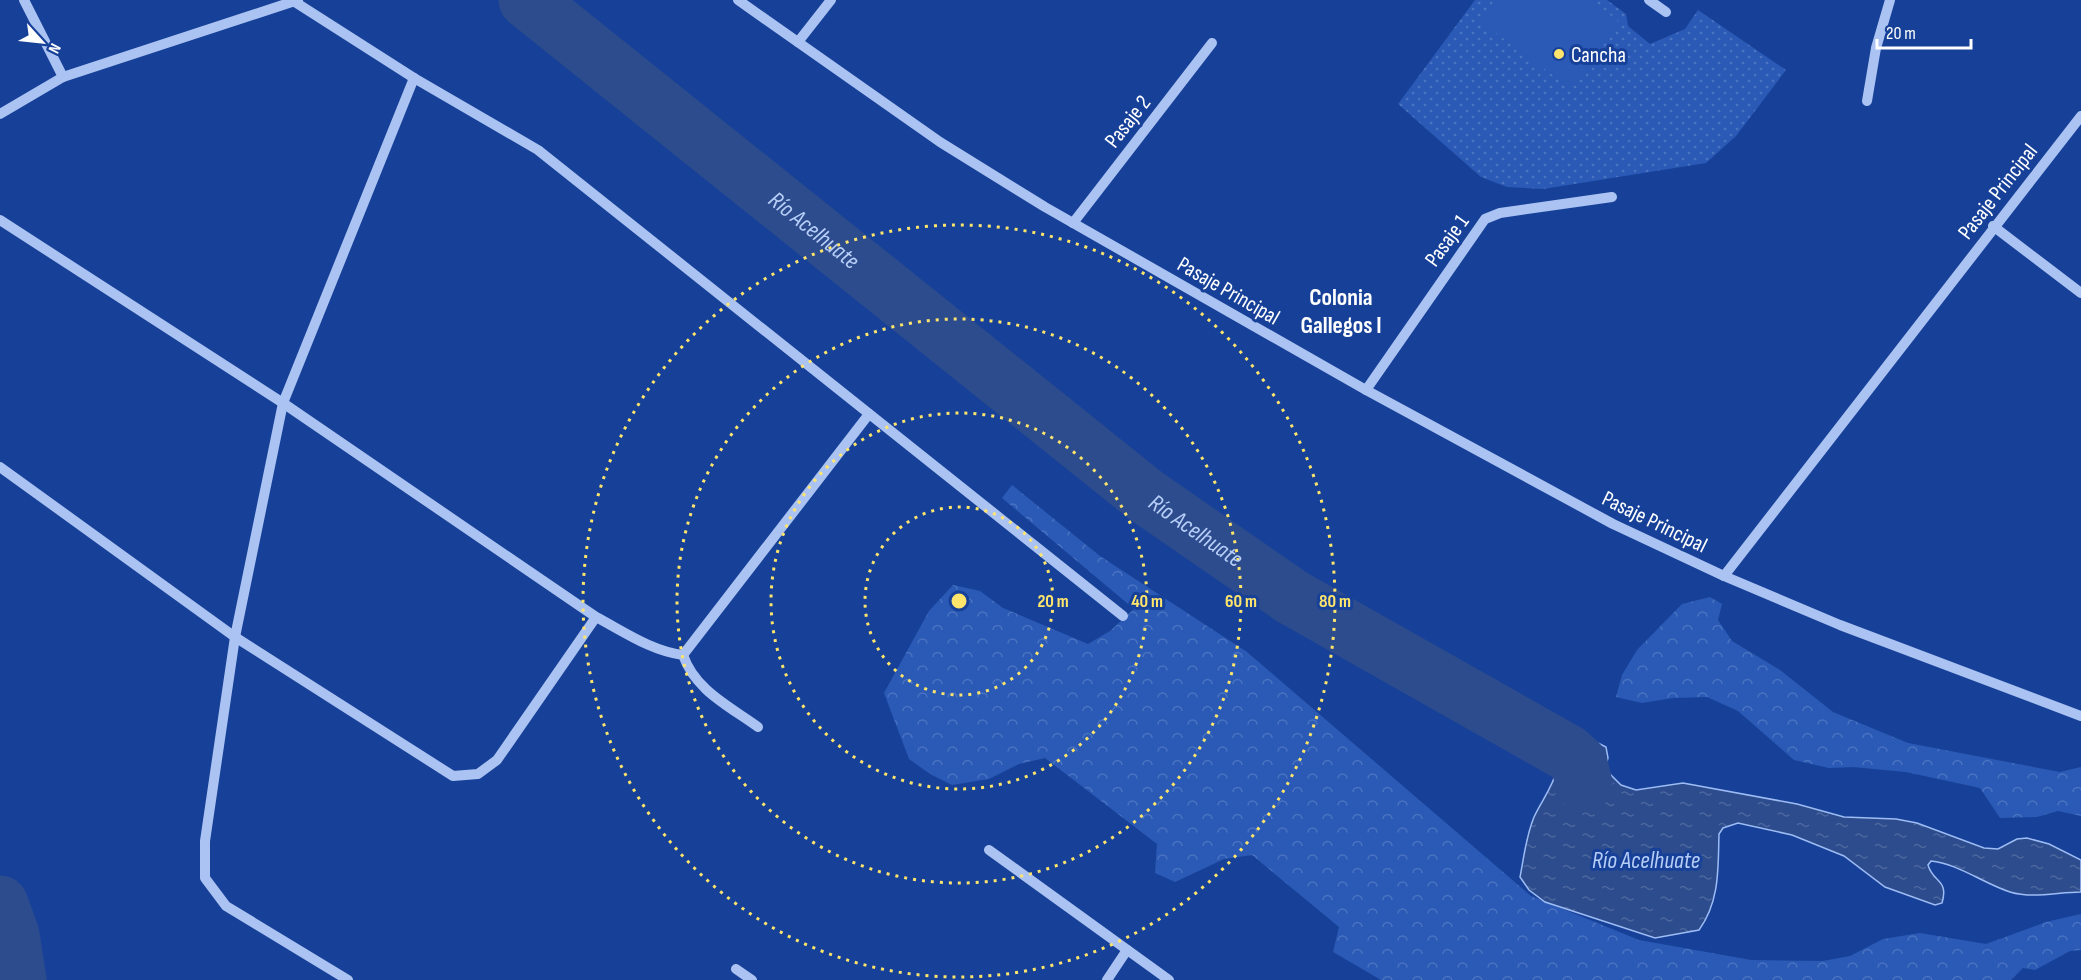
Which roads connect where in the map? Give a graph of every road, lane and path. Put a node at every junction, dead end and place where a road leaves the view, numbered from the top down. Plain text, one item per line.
1 (24, 0) edge
2 (738, 0) edge
3 (831, 0) edge
4 (1649, 0) edge
5 (1890, 0) edge
6 (296, 1) edge
7 (1666, 12) dead end
8 (798, 42) junction
9 (1212, 43) dead end
10 (63, 77) junction
11 (414, 78) junction
12 (1867, 101) dead end
13 (0, 114) edge
14 (2081, 116) edge
15 (1612, 197) dead end
16 (0, 220) edge
17 (1073, 223) junction
18 (1993, 226) junction
19 (2081, 293) edge
20 (1366, 390) junction
21 (282, 403) junction
22 (869, 414) junction
23 (0, 468) edge
24 (1724, 576) junction
25 (1123, 616) dead end
26 (596, 617) junction
27 (235, 637) junction
28 (683, 655) junction
29 (2081, 716) edge
30 (758, 727) dead end
31 (989, 850) dead end
32 (1127, 950) junction
33 (736, 969) dead end
34 (348, 980) edge
35 (752, 980) edge
36 (1107, 980) edge
37 (1169, 980) edge

1 - 10 street
2 - 8 street, Pasaje Principal
3 - 8 street
4 - 7 street
5 - 12 street
6 - 10 street
6 - 11 street
8 - 17 street, Pasaje Principal
9 - 17 street, Pasaje 2
10 - 13 street
11 - 21 street
11 - 22 street
14 - 18 street, Pasaje Principal
15 - 20 street, Pasaje 1
16 - 21 street
17 - 20 street, Pasaje Principal
18 - 19 street
18 - 24 street, Pasaje Principal
20 - 24 street, Pasaje Principal
21 - 26 street
21 - 27 street
22 - 25 street
22 - 28 street
23 - 27 street
24 - 29 street, Pasaje Principal
26 - 27 street
26 - 28 street
27 - 34 street
28 - 30 street
31 - 32 street
32 - 36 street
32 - 37 street
33 - 35 street

